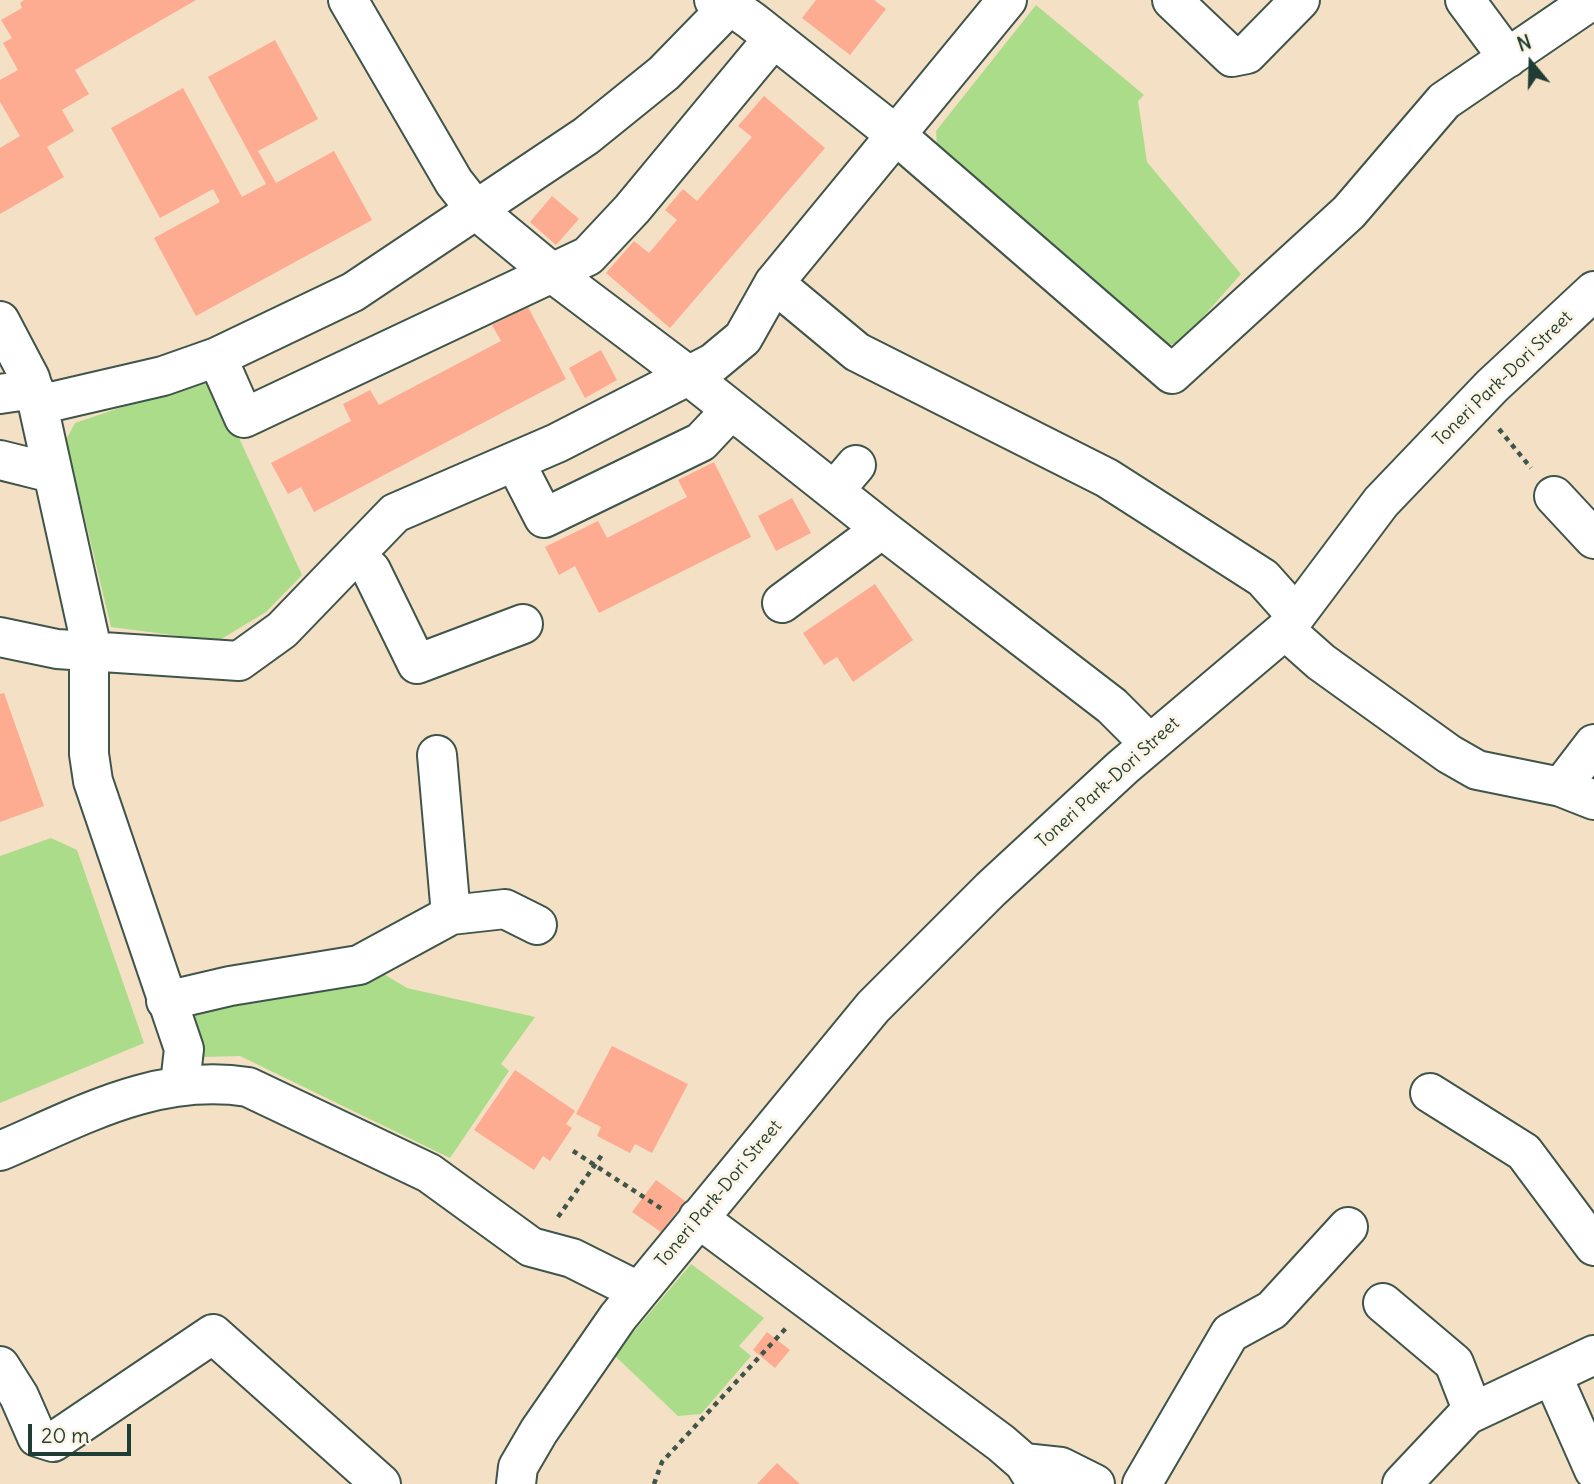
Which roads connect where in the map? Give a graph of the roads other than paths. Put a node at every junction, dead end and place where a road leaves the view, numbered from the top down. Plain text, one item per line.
1 (348, 0) edge
2 (1007, 0) edge
3 (1172, 0) edge
4 (1300, 0) edge
5 (1465, 0) edge
6 (1592, 0) edge
7 (727, 2) edge
8 (773, 39) junction
9 (1508, 58) junction
10 (896, 135) junction
11 (476, 210) junction
12 (551, 272) junction
13 (774, 283) junction
14 (1594, 292) edge
15 (0, 321) edge
16 (217, 357) junction
17 (689, 376) junction
18 (24, 396) edge
19 (731, 410) junction
20 (0, 460) edge
21 (515, 462) junction
22 (52, 469) junction
23 (1554, 496) road end
24 (882, 529) junction
25 (1594, 539) edge
26 (355, 556) junction
27 (782, 603) dead end
28 (1291, 623) junction
29 (523, 624) dead end
30 (0, 637) edge
31 (90, 650) junction
32 (1150, 744) junction
33 (1594, 744) edge
34 (438, 755) dead end
35 (1577, 793) edge
36 (451, 915) junction
37 (537, 925) dead end
38 (166, 1001) junction
39 (180, 1084) junction
40 (1430, 1093) dead end
41 (0, 1152) edge
42 (684, 1216) junction
43 (1348, 1227) dead end
44 (1594, 1246) edge
45 (638, 1291) junction
46 (1383, 1303) dead end
47 (1594, 1355) edge
48 (0, 1366) edge
49 (1552, 1375) junction
50 (1474, 1412) junction
51 (1594, 1470) edge
52 (1031, 1474) edge
53 (381, 1484) edge
54 (516, 1484) edge
55 (1095, 1484) edge
56 (1142, 1484) edge
57 (1402, 1484) edge

1 - 11 street
2 - 10 street
3 - 4 street
5 - 9 street
6 - 9 street
7 - 8 street
7 - 11 street
8 - 10 street
8 - 12 street
9 - 10 street
10 - 13 street
11 - 12 street
11 - 16 street
12 - 16 street
12 - 17 street
13 - 17 street
13 - 28 street
14 - 28 street, Toneri Park-Dori Street
15 - 18 street
16 - 18 street
17 - 19 street
17 - 21 street
18 - 22 street
19 - 21 street
19 - 24 street
20 - 22 street
21 - 26 street
22 - 31 street
23 - 25 street
24 - 27 street
24 - 32 street
26 - 29 street
26 - 31 street
28 - 32 street, Toneri Park-Dori Street
28 - 35 street
30 - 31 street
31 - 38 street
32 - 42 street, Toneri Park-Dori Street
33 - 35 street
34 - 36 street
36 - 37 street
36 - 38 street
38 - 39 street
39 - 41 street
39 - 45 street
40 - 44 street
42 - 45 street, Toneri Park-Dori Street
42 - 52 street
43 - 56 street
45 - 54 street, Toneri Park-Dori Street
46 - 50 street
47 - 49 street
48 - 53 street
49 - 50 street
49 - 51 street
50 - 57 street
52 - 55 street

